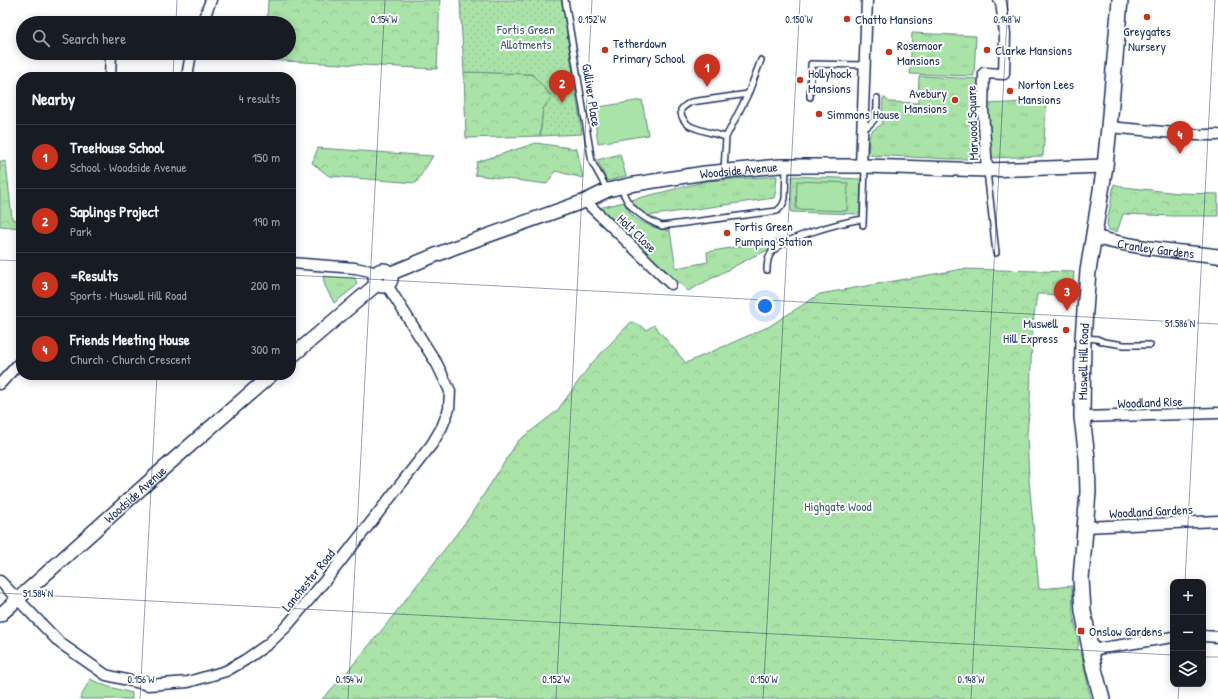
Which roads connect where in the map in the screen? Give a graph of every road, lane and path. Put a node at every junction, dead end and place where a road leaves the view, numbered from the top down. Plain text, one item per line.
1 (211, 0) edge
2 (565, 0) edge
3 (867, 0) edge
4 (999, 0) edge
5 (1120, 0) edge
6 (205, 16) edge
7 (111, 60) edge
8 (190, 60) edge
9 (761, 60) dead end
10 (864, 65) junction
11 (110, 72) edge
12 (188, 72) edge
13 (748, 94) junction
14 (810, 97) dead end
15 (877, 98) dead end
16 (1109, 127) junction
17 (862, 130) junction
18 (1218, 136) edge
19 (726, 137) junction
20 (786, 166) junction
21 (863, 166) junction
22 (1105, 166) junction
23 (987, 170) junction
24 (724, 171) junction
25 (621, 186) junction
26 (608, 190) junction
27 (585, 201) junction
28 (863, 219) junction
29 (863, 225) dead end
30 (1094, 237) junction
31 (996, 253) dead end
32 (1218, 256) edge
33 (296, 263) edge
34 (767, 270) dead end
35 (382, 279) junction
36 (671, 284) dead end
37 (1083, 338) junction
38 (1150, 345) dead end
39 (296, 353) edge
40 (16, 366) edge
41 (265, 380) edge
42 (0, 384) edge
43 (1218, 413) edge
44 (1082, 417) junction
45 (1218, 521) edge
46 (1085, 527) junction
47 (0, 581) edge
48 (19, 599) junction
49 (0, 615) edge
50 (1206, 636) edge
51 (1170, 637) edge
52 (1218, 637) edge
53 (1090, 650) junction
54 (1102, 699) edge

1 - 6 street
2 - 26 lane, Gulliver Place
3 - 10 street
4 - 23 street, Marwood Square
5 - 16 main road, Muswell Hill Road
7 - 11 street
8 - 12 street
9 - 13 lane
10 - 14 lane
10 - 17 street
13 - 19 lane
13 - 19 lane
15 - 17 lane
16 - 18 street
16 - 22 main road, Muswell Hill Road
17 - 21 street
19 - 24 lane
20 - 21 street, Woodside Avenue
20 - 24 street, Woodside Avenue
20 - 25 lane
21 - 23 street, Woodside Avenue
21 - 28 lane
22 - 23 street, Woodside Avenue
22 - 30 main road, Muswell Hill Road
23 - 31 lane
24 - 25 street, Woodside Avenue
25 - 26 street, Woodside Avenue
26 - 27 street, Woodside Avenue
27 - 35 street, Woodside Avenue
27 - 36 street, Holt Close
28 - 29 lane
28 - 34 lane
30 - 32 street, Cranley Gardens
30 - 37 main road, Muswell Hill Road
33 - 35 street
35 - 39 street, Woodside Avenue
35 - 48 street, Lanchester Road
37 - 38 lane
37 - 44 main road, Muswell Hill Road
40 - 42 street
41 - 48 street, Woodside Avenue
43 - 44 street, Woodland Rise
44 - 46 main road, Muswell Hill Road
45 - 46 street, Woodland Gardens
46 - 53 main road, Muswell Hill Road
47 - 48 street, Lanchester Road
48 - 49 street, Woodside Avenue
50 - 52 street
51 - 53 street
53 - 54 main road, Muswell Hill Road

